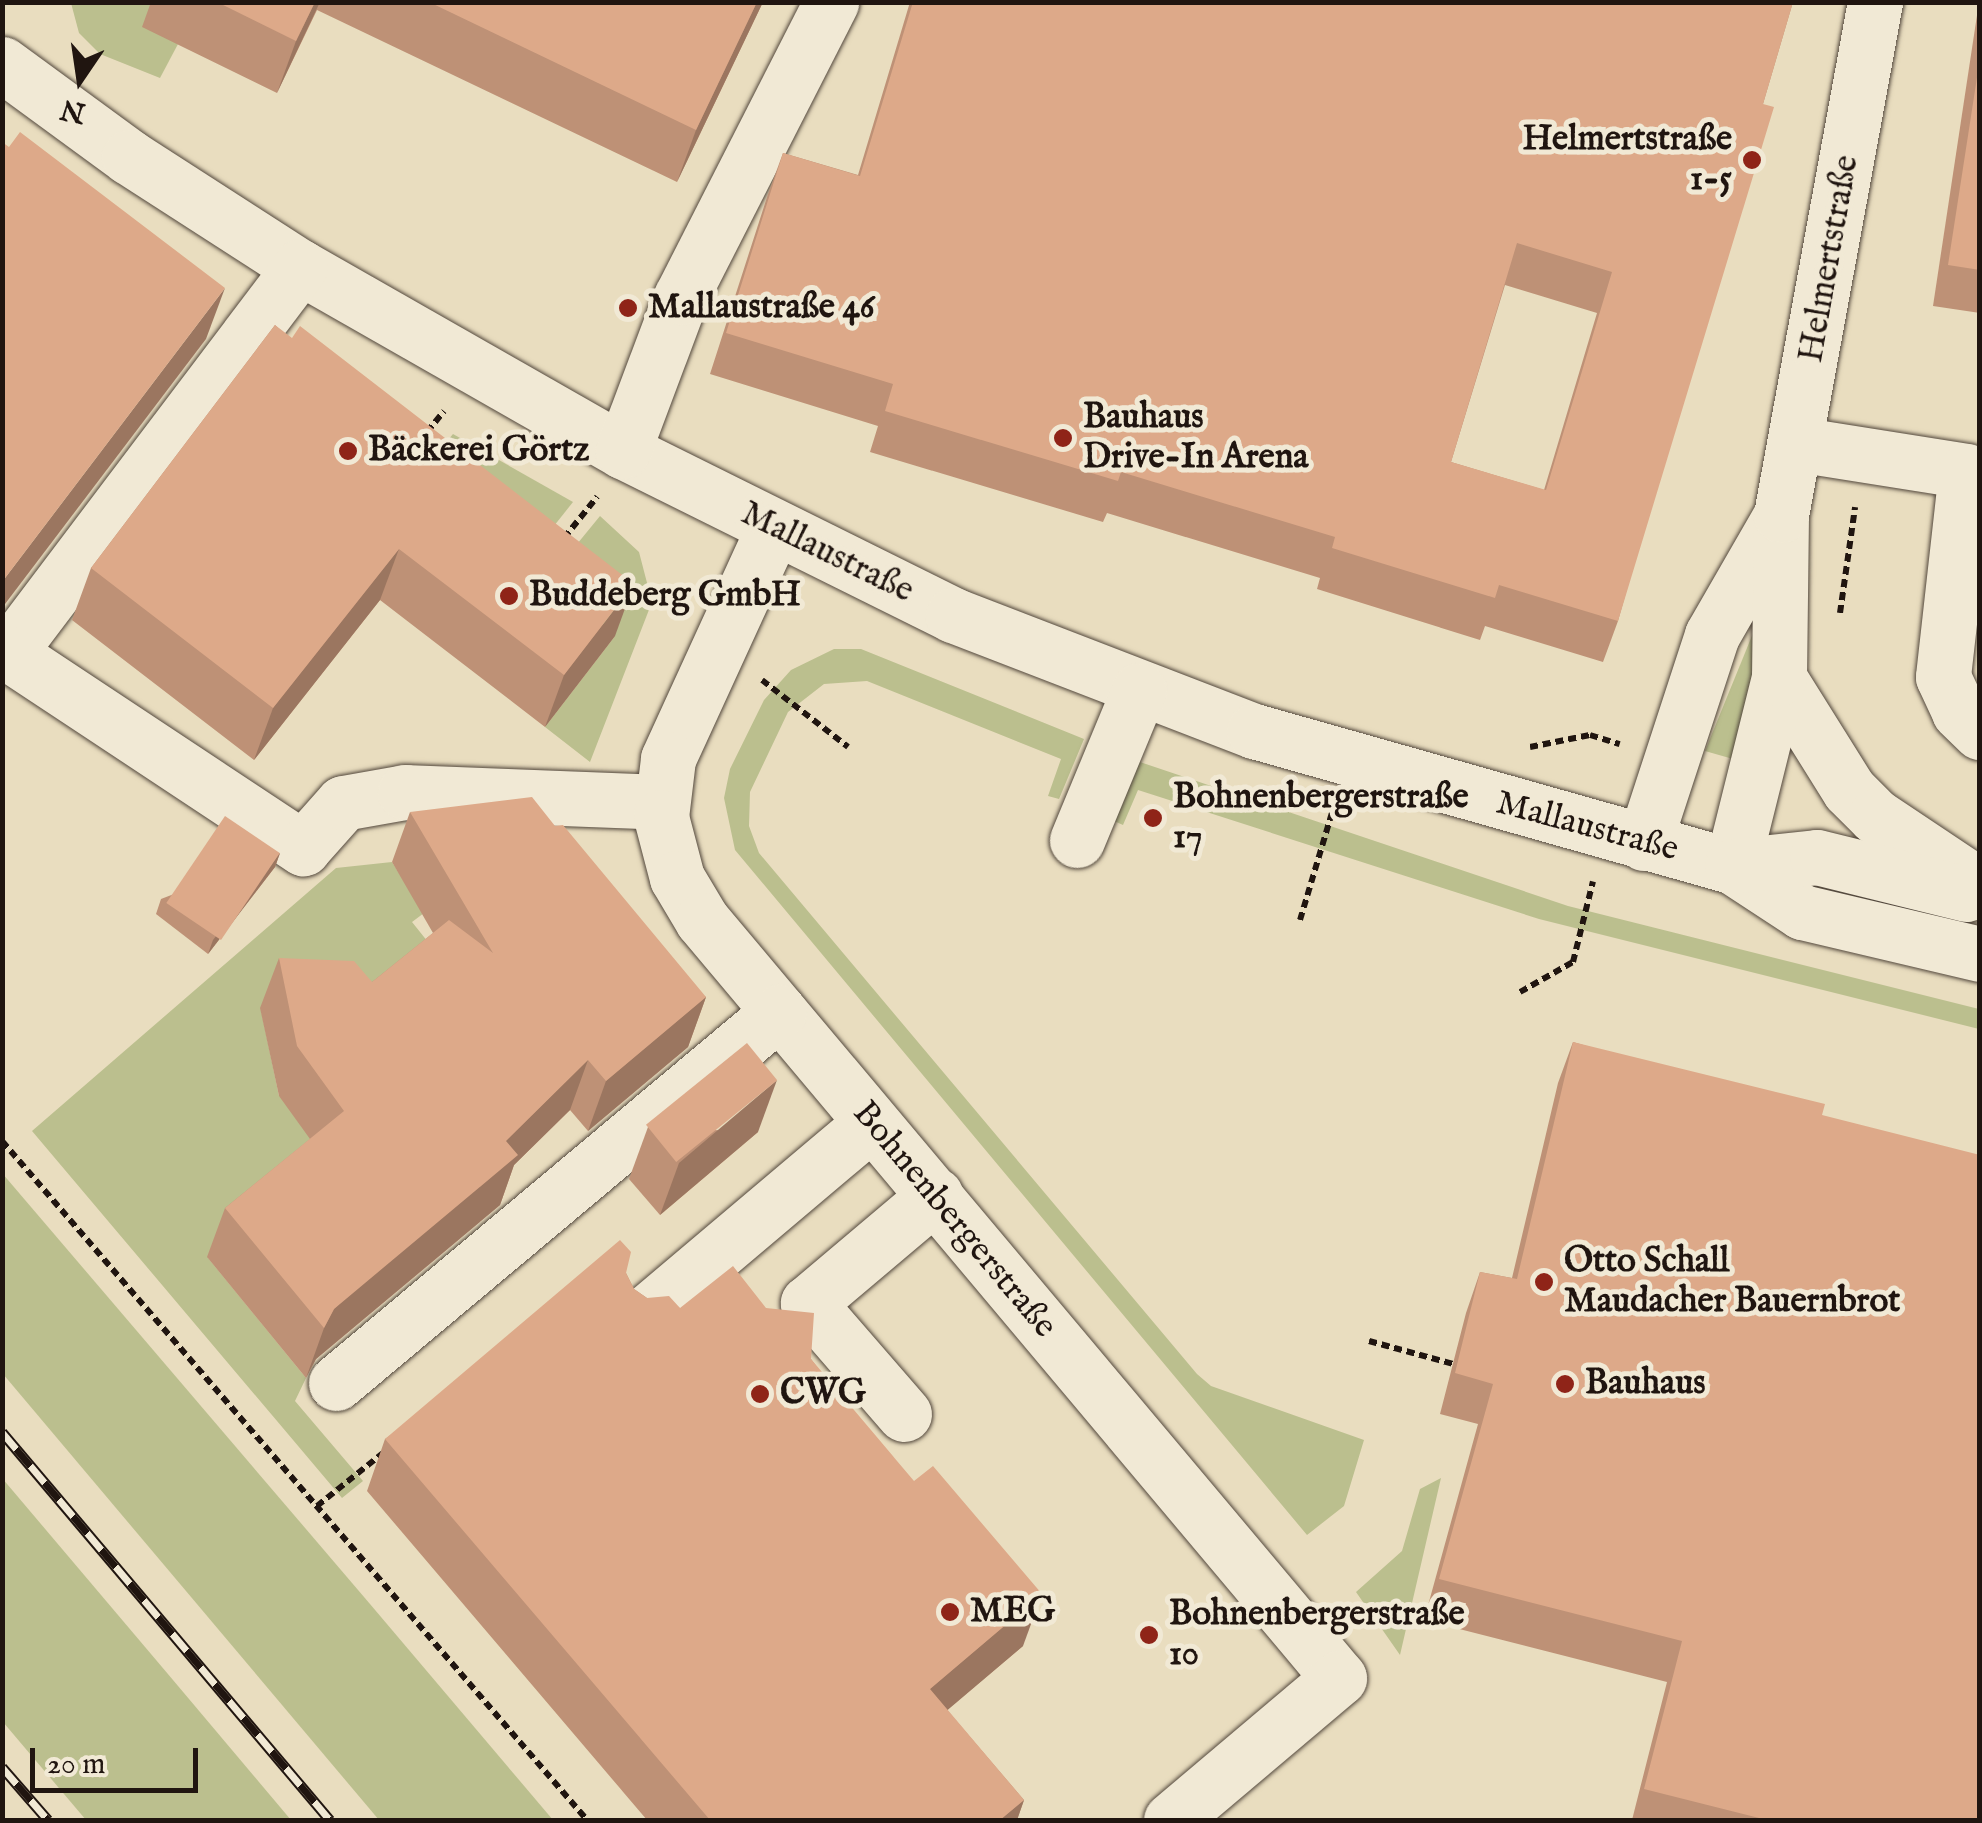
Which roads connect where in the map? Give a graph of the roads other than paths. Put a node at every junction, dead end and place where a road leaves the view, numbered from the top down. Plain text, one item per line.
1 (832, 2) edge
2 (1875, 2) edge
3 (2, 64) edge
4 (300, 267) junction
5 (1796, 444) junction
6 (623, 451) junction
7 (1973, 472) edge
8 (1780, 515) junction
9 (774, 527) junction
10 (1779, 678) junction
11 (1139, 690) junction
12 (1980, 732) edge
13 (661, 802) junction
14 (1625, 838) junction
15 (1077, 840) dead end
16 (1732, 866) junction
17 (1980, 886) edge
18 (1980, 897) edge
19 (1980, 954) edge
20 (779, 1012) junction
21 (871, 1123) junction
22 (936, 1195) junction
23 (638, 1320) edge
24 (336, 1383) dead end
25 (904, 1414) dead end
26 (1172, 1820) edge

1 - 6 street
2 - 5 street, Helmertstraße
3 - 4 street, Mallaustraße
4 - 6 street, Mallaustraße
4 - 13 street
5 - 7 street
5 - 8 street, Helmertstraße
6 - 9 street, Mallaustraße
7 - 12 street
8 - 10 street, Helmertstraße
8 - 14 street, Helmertstraße
9 - 11 street, Mallaustraße
9 - 13 street, Bohnenbergerstraße
10 - 16 street, Helmertstraße
10 - 17 street
11 - 14 street, Mallaustraße
11 - 15 street
13 - 20 street, Bohnenbergerstraße
14 - 16 street, Mallaustraße
16 - 18 street, Mallaustraße
16 - 19 street, Mallaustraße
20 - 21 street, Bohnenbergerstraße
20 - 24 street
21 - 22 street, Bohnenbergerstraße
21 - 23 street
22 - 25 street
22 - 26 street, Bohnenbergerstraße

